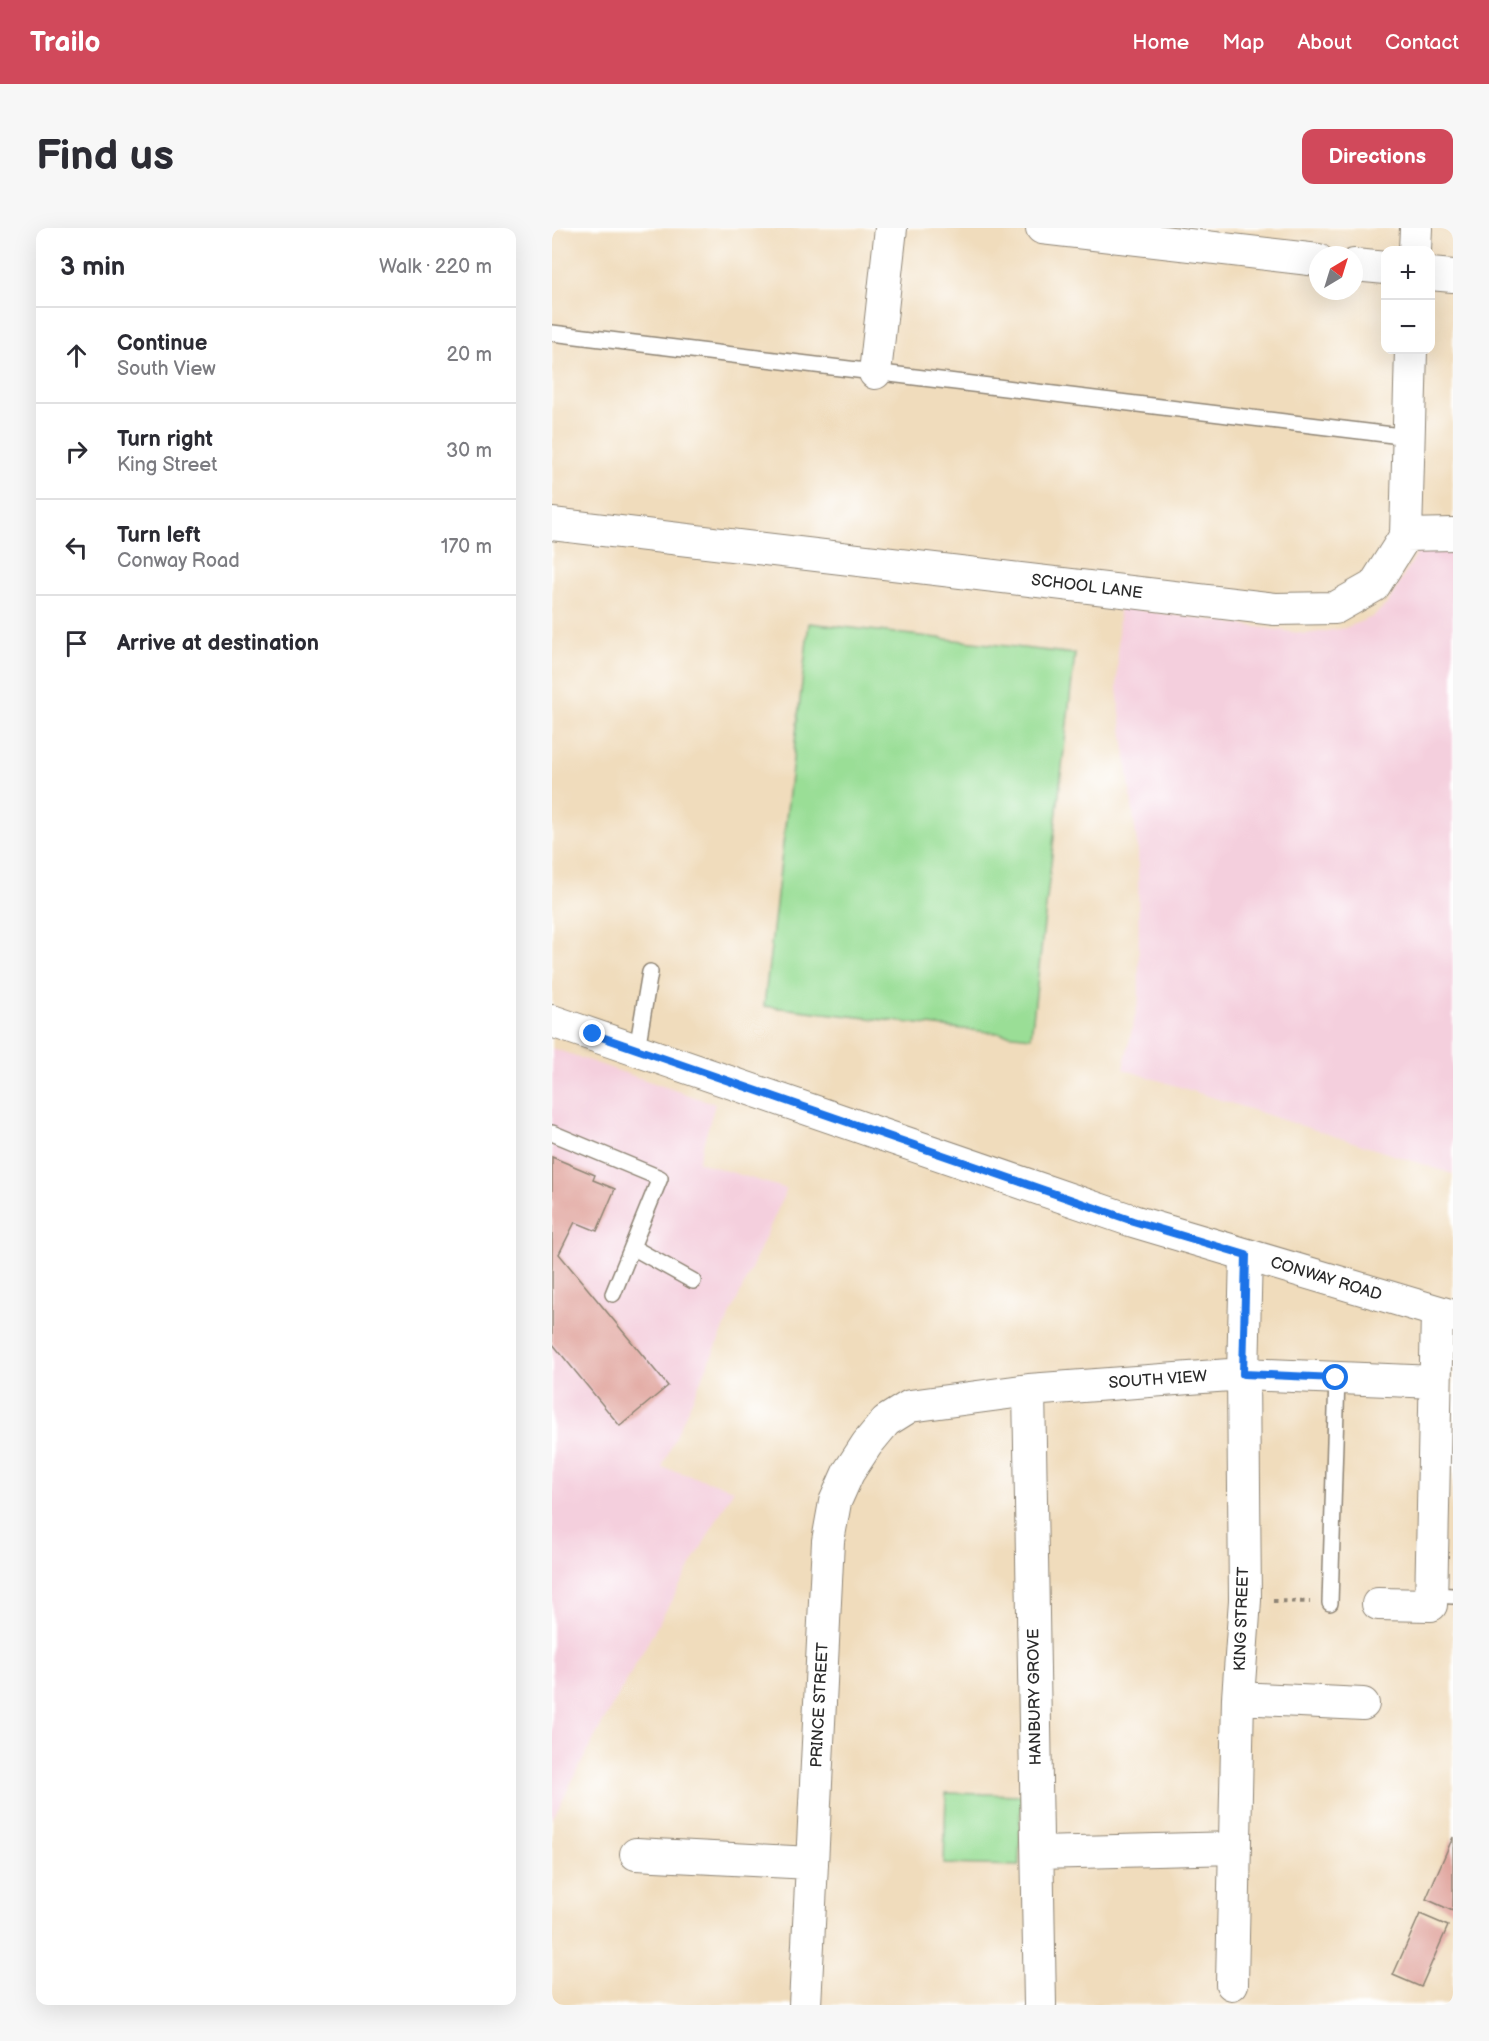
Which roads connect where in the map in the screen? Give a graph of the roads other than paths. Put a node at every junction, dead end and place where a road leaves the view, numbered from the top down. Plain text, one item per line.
1 (891, 228) edge
2 (1042, 228) edge
3 (1416, 228) edge
4 (1217, 238) edge
5 (1415, 246) edge
6 (1309, 258) edge
7 (1363, 266) edge
8 (1381, 268) edge
9 (1435, 274) edge
10 (1453, 276) edge
11 (552, 333) edge
12 (1411, 354) edge
13 (875, 373) junction
14 (1409, 437) junction
15 (552, 524) edge
16 (1453, 534) edge
17 (1406, 535) junction
18 (650, 972) dead end
19 (552, 1021) edge
20 (637, 1049) junction
21 (552, 1133) edge
22 (632, 1247) junction
23 (1246, 1255) junction
24 (693, 1281) dead end
25 (613, 1294) dead end
26 (1445, 1314) edge
27 (1243, 1374) junction
28 (1336, 1378) junction
29 (1435, 1382) junction
30 (1029, 1390) junction
31 (886, 1420) joint
32 (1438, 1599) edge
33 (1330, 1603) dead end
34 (1378, 1604) dead end
35 (1238, 1698) junction
36 (1363, 1704) dead end
37 (1235, 1848) junction
38 (1038, 1853) junction
39 (636, 1854) dead end
40 (812, 1863) junction
41 (1232, 1984) dead end
42 (805, 2005) edge
43 (1040, 2005) edge

1 - 13 street
2 - 4 street
3 - 5 street
4 - 6 street
7 - 8 street
9 - 10 street
11 - 13 lane
12 - 14 street
13 - 14 lane
14 - 17 street
15 - 17 street, SCHOOL LANE
16 - 17 street
18 - 20 lane
19 - 20 street, CONWAY ROAD
20 - 23 street, CONWAY ROAD
21 - 22 lane
22 - 24 lane
22 - 25 lane
23 - 26 street, CONWAY ROAD
23 - 27 street, KING STREET
26 - 29 street
27 - 28 street, SOUTH VIEW
27 - 30 street, SOUTH VIEW
27 - 35 street, KING STREET
28 - 29 street, SOUTH VIEW
28 - 33 lane
29 - 32 street
30 - 31 street, SOUTH VIEW
30 - 38 street, HANBURY GROVE
31 - 40 street, PRINCE STREET
32 - 34 street
35 - 36 street
35 - 37 street, KING STREET
37 - 38 street
37 - 41 street, KING STREET
38 - 43 street, HANBURY GROVE
39 - 40 street
40 - 42 street, PRINCE STREET

